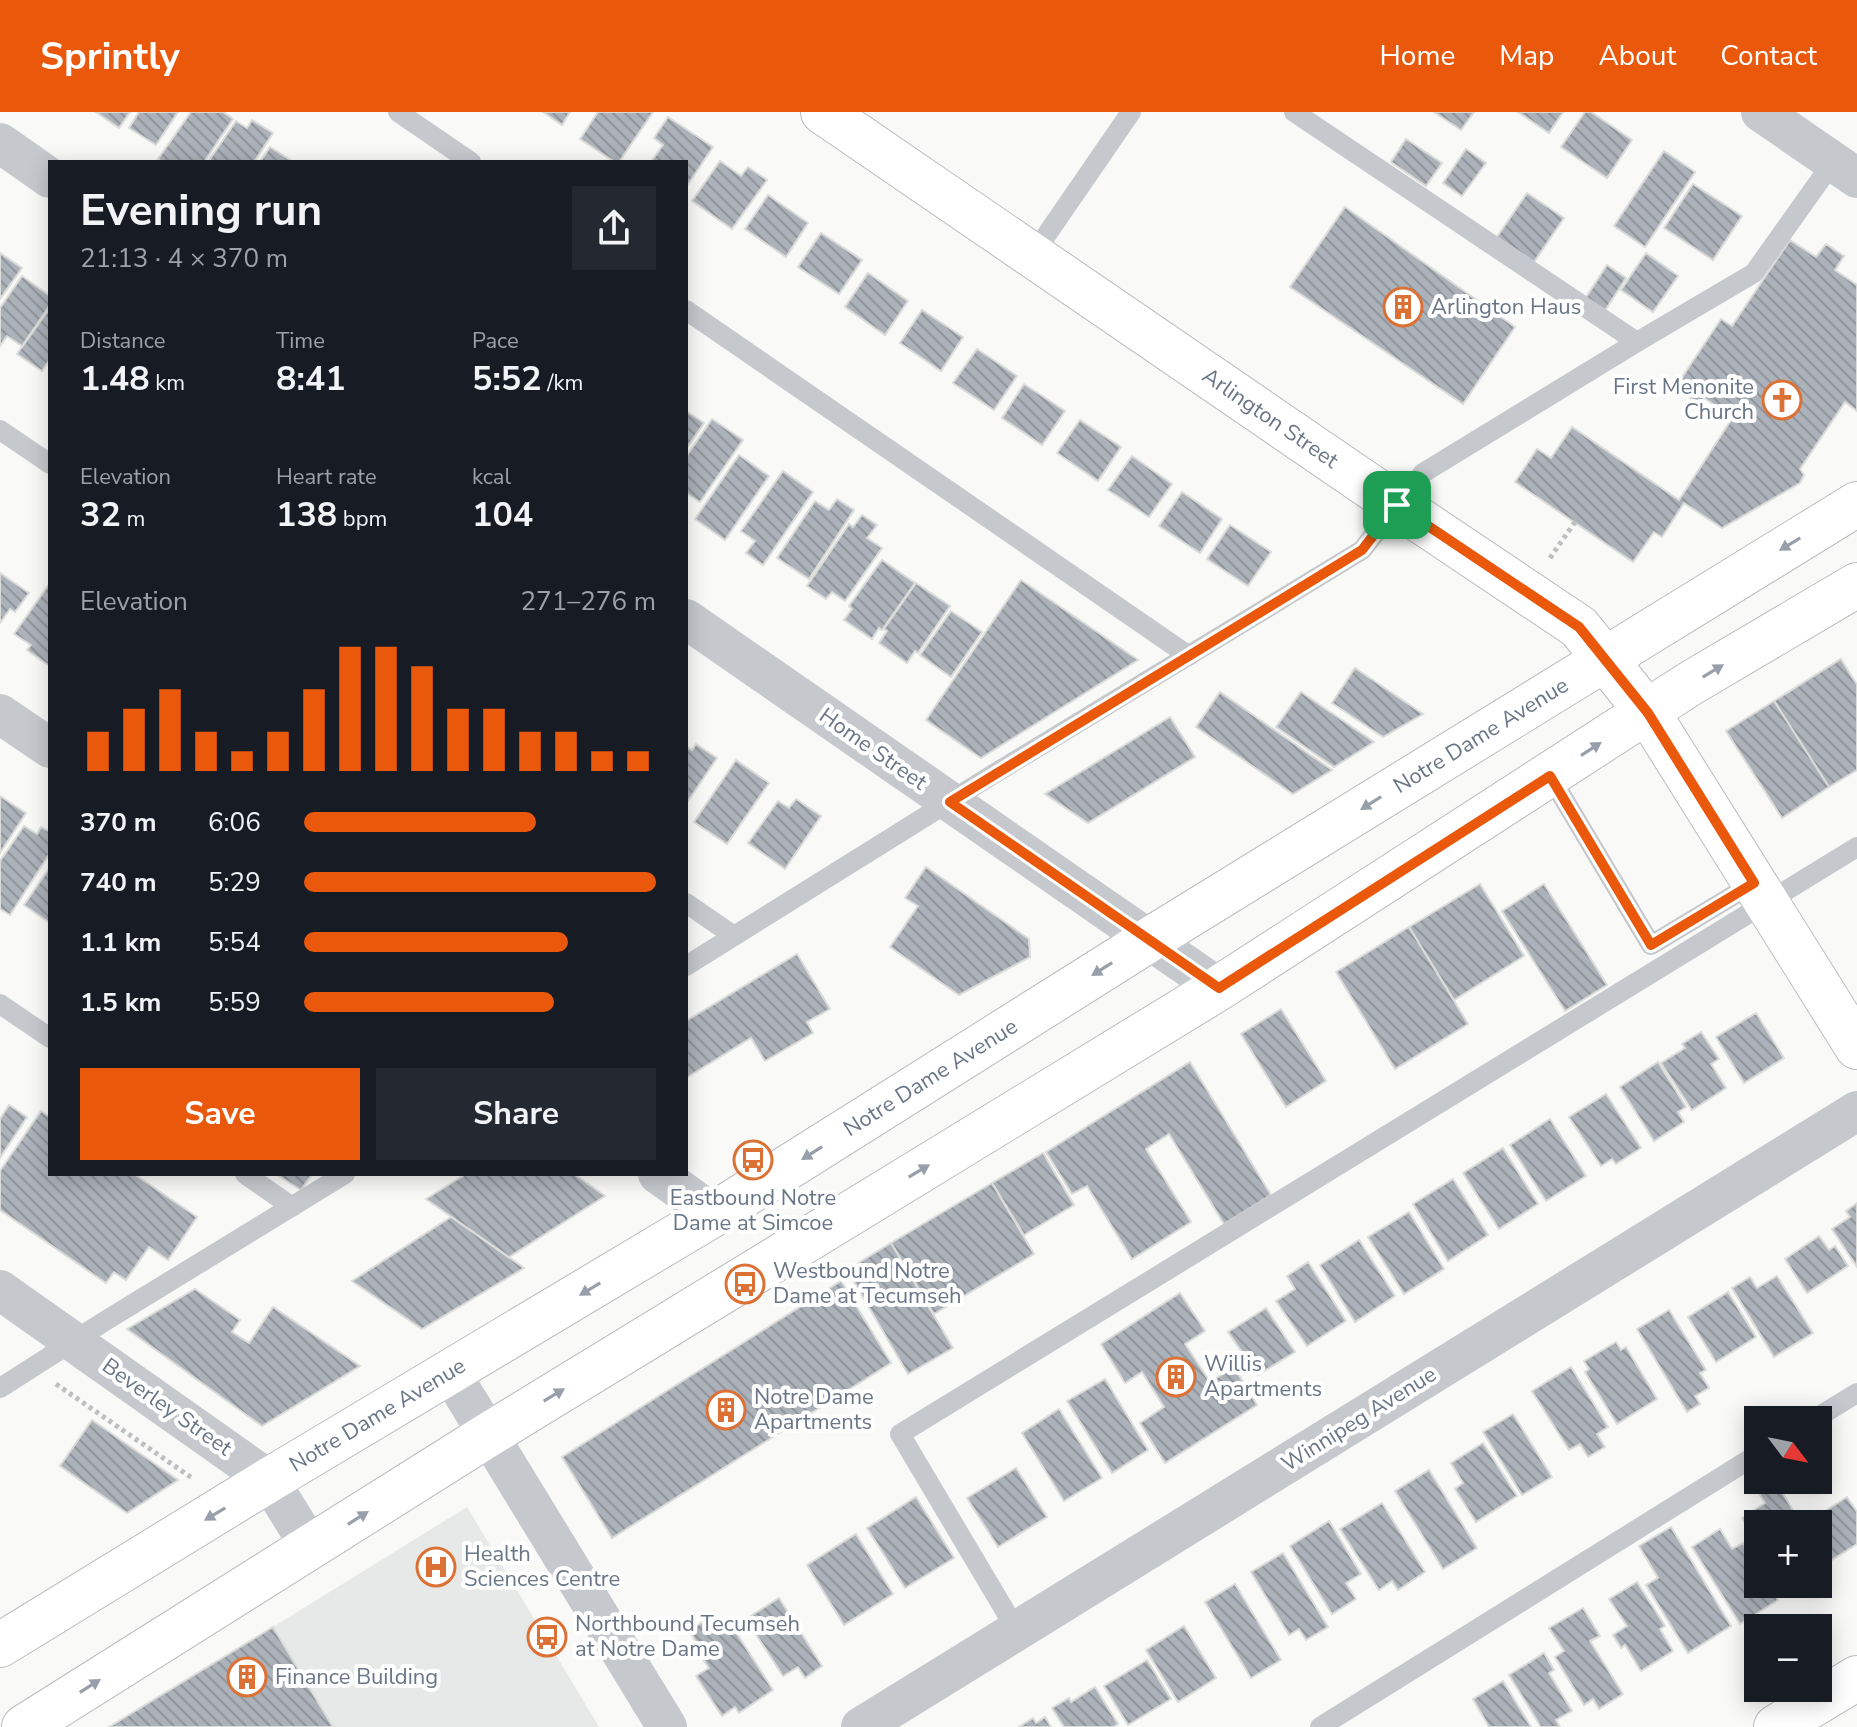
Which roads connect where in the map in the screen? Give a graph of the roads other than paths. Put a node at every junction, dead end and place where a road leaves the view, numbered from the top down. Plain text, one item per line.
1 (398, 112) edge
2 (823, 112) edge
3 (1131, 112) edge
4 (1294, 112) edge
5 (1761, 112) edge
6 (0, 143) edge
7 (468, 160) edge
8 (1845, 170) edge
9 (48, 177) edge
10 (1032, 256) junction
11 (688, 311) edge
12 (1637, 342) junction
13 (0, 430) edge
14 (48, 463) edge
15 (1857, 504) edge
16 (1397, 505) junction
17 (1857, 585) edge
18 (688, 620) edge
19 (1189, 656) junction
20 (1604, 659) junction
21 (1648, 713) junction
22 (0, 714) edge
23 (48, 747) edge
24 (1550, 776) junction
25 (950, 802) junction
26 (1857, 847) edge
27 (1760, 893) junction
28 (688, 904) edge
29 (734, 936) junction
30 (1149, 940) junction
31 (688, 965) edge
32 (1219, 988) junction
33 (0, 1004) edge
34 (48, 1037) edge
35 (1857, 1047) edge
36 (1857, 1111) edge
37 (248, 1176) edge
38 (342, 1176) edge
39 (661, 1176) edge
40 (292, 1207) junction
41 (714, 1214) junction
42 (0, 1290) edge
43 (73, 1341) junction
44 (450, 1372) junction
45 (0, 1388) edge
46 (1857, 1393) edge
47 (1832, 1408) edge
48 (488, 1435) junction
49 (1744, 1463) edge
50 (269, 1480) junction
51 (311, 1548) junction
52 (1017, 1631) junction
53 (0, 1645) edge
54 (1857, 1678) edge
55 (645, 1710) edge
56 (24, 1727) edge
57 (667, 1727) edge
58 (861, 1727) edge
59 (1320, 1727) edge
60 (1776, 1727) edge

1 - 7 lane
2 - 10 main road, Arlington Street
3 - 10 lane
4 - 12 lane
5 - 8 street
6 - 9 street
8 - 12 lane
10 - 16 main road, Arlington Street
11 - 19 lane
12 - 16 lane
13 - 14 lane
15 -> 20 main road, Notre Dame Avenue
16 - 19 lane
16 - 20 main road, Arlington Street
21 -> 17 main road
18 - 25 street, Home Street
19 - 25 lane
20 - 21 main road, Arlington Street
20 -> 30 main road, Notre Dame Avenue
24 -> 21 main road
21 - 27 main road, Arlington Street
22 - 23 street
24 - 27 lane
24 - 32 main road
25 - 29 lane
25 - 30 street, Home Street
26 - 27 lane
27 - 35 main road, Arlington Street
27 - 52 lane
28 - 29 lane
29 - 31 lane
30 - 32 street, Home Street
30 -> 41 main road, Notre Dame Avenue
48 -> 32 main road
33 - 34 lane
36 - 52 street, Winnipeg Avenue
37 - 40 lane
38 - 40 lane
39 - 41 street
40 - 43 lane
41 -> 44 main road, Notre Dame Avenue
42 - 43 street, Beverley Street
43 - 45 lane
43 - 50 street, Beverley Street
44 - 48 street
44 - 50 main road, Notre Dame Avenue
46 - 47 lane
51 -> 48 main road
48 - 55 street
49 - 59 lane
50 - 51 street, Beverley Street
50 -> 53 main road, Notre Dame Avenue
56 -> 51 main road
52 - 58 street, Winnipeg Avenue
54 - 60 main road
55 - 57 street

